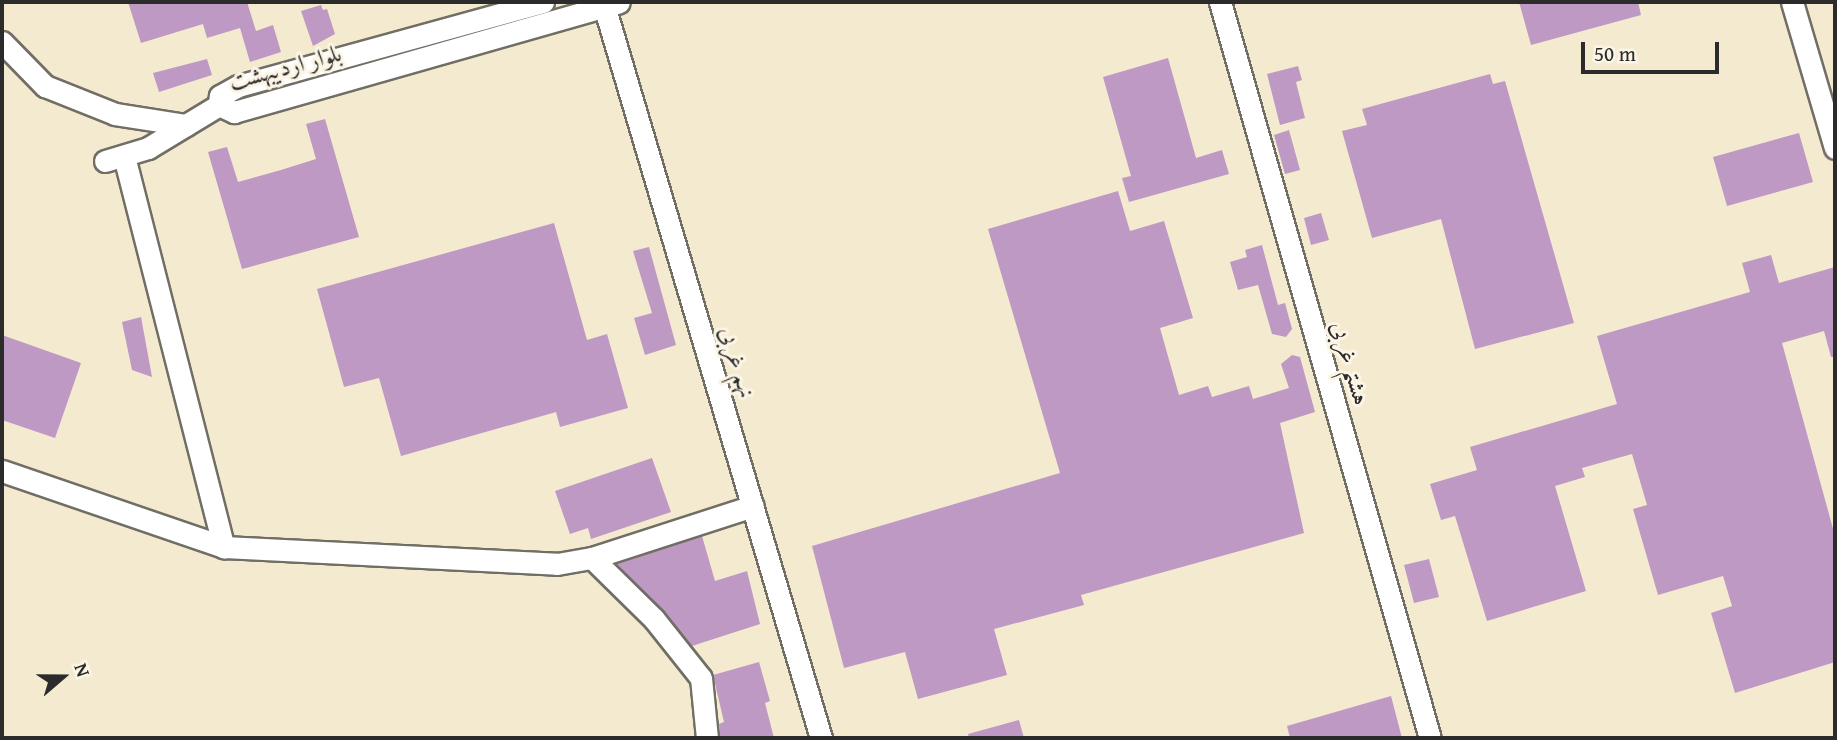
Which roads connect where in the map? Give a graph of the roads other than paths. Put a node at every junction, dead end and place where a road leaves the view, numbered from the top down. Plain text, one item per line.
1 (543, 2) edge
2 (1220, 2) edge
3 (1792, 2) edge
4 (609, 3) edge
5 (2, 42) edge
6 (219, 105) junction
7 (186, 125) junction
8 (1835, 148) edge
9 (2, 471) edge
10 (753, 506) junction
11 (224, 547) junction
12 (593, 558) junction
13 (707, 738) edge
14 (821, 738) edge
15 (1430, 738) edge

1 - 6 street, بلوار اردیبهشت
2 - 15 street, هشتم غربی
3 - 8 street
4 - 6 street, بلوار اردیبهشت
4 - 10 street, نهم غربی
5 - 7 street
6 - 7 street
7 - 11 street
9 - 11 street
10 - 12 street
10 - 14 street, نهم غربی
11 - 12 street
12 - 13 street

